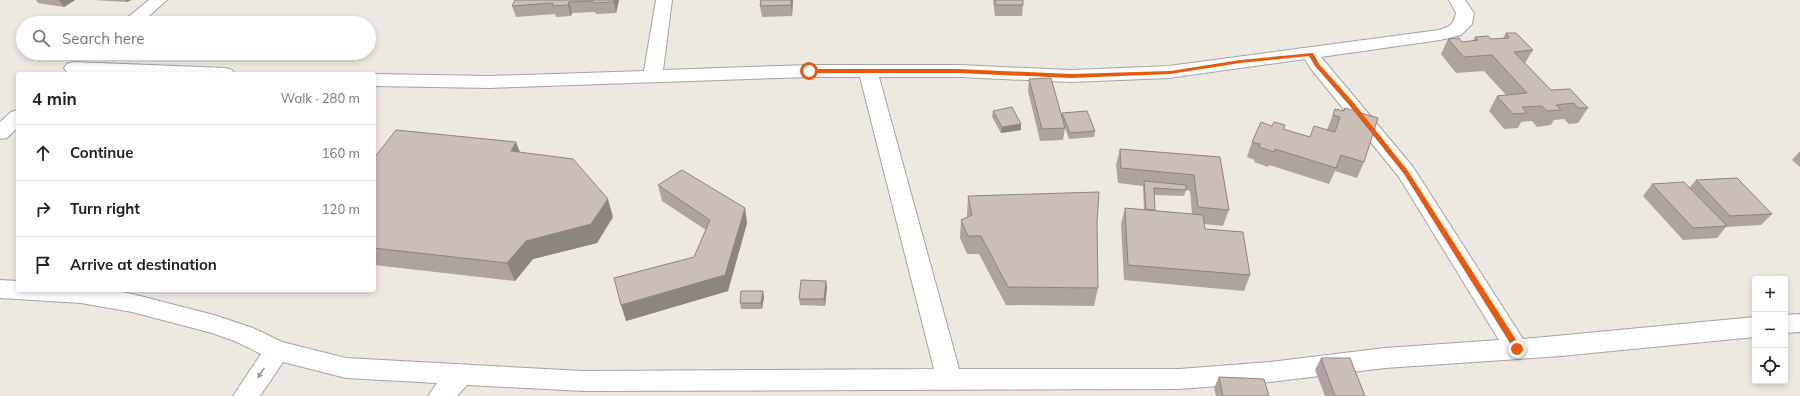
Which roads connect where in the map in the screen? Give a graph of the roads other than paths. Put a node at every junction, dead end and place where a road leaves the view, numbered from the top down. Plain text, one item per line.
1 (159, 0) edge
2 (664, 0) edge
3 (1457, 0) edge
4 (139, 16) edge
5 (1311, 54) junction
6 (84, 60) edge
7 (70, 71) edge
8 (868, 71) junction
9 (122, 72) edge
10 (653, 75) junction
11 (376, 80) edge
12 (16, 118) edge
13 (0, 133) edge
14 (0, 289) edge
15 (16, 290) edge
16 (49, 292) edge
17 (1800, 323) edge
18 (1788, 324) edge
19 (1752, 327) edge
20 (1517, 349) junction
21 (277, 350) junction
22 (461, 375) junction
23 (949, 379) junction
24 (246, 396) edge
25 (441, 396) edge

1 - 4 street
2 - 10 street
3 - 5 street
5 - 8 street
5 - 20 street
6 - 7 street
7 - 9 street
8 - 10 street
8 - 23 street
10 - 11 street
12 - 13 street
14 - 15 street
16 - 21 street
17 - 18 street
19 - 20 street
20 - 23 street
21 - 22 street
21 -> 24 street
22 - 23 street
22 - 25 street

